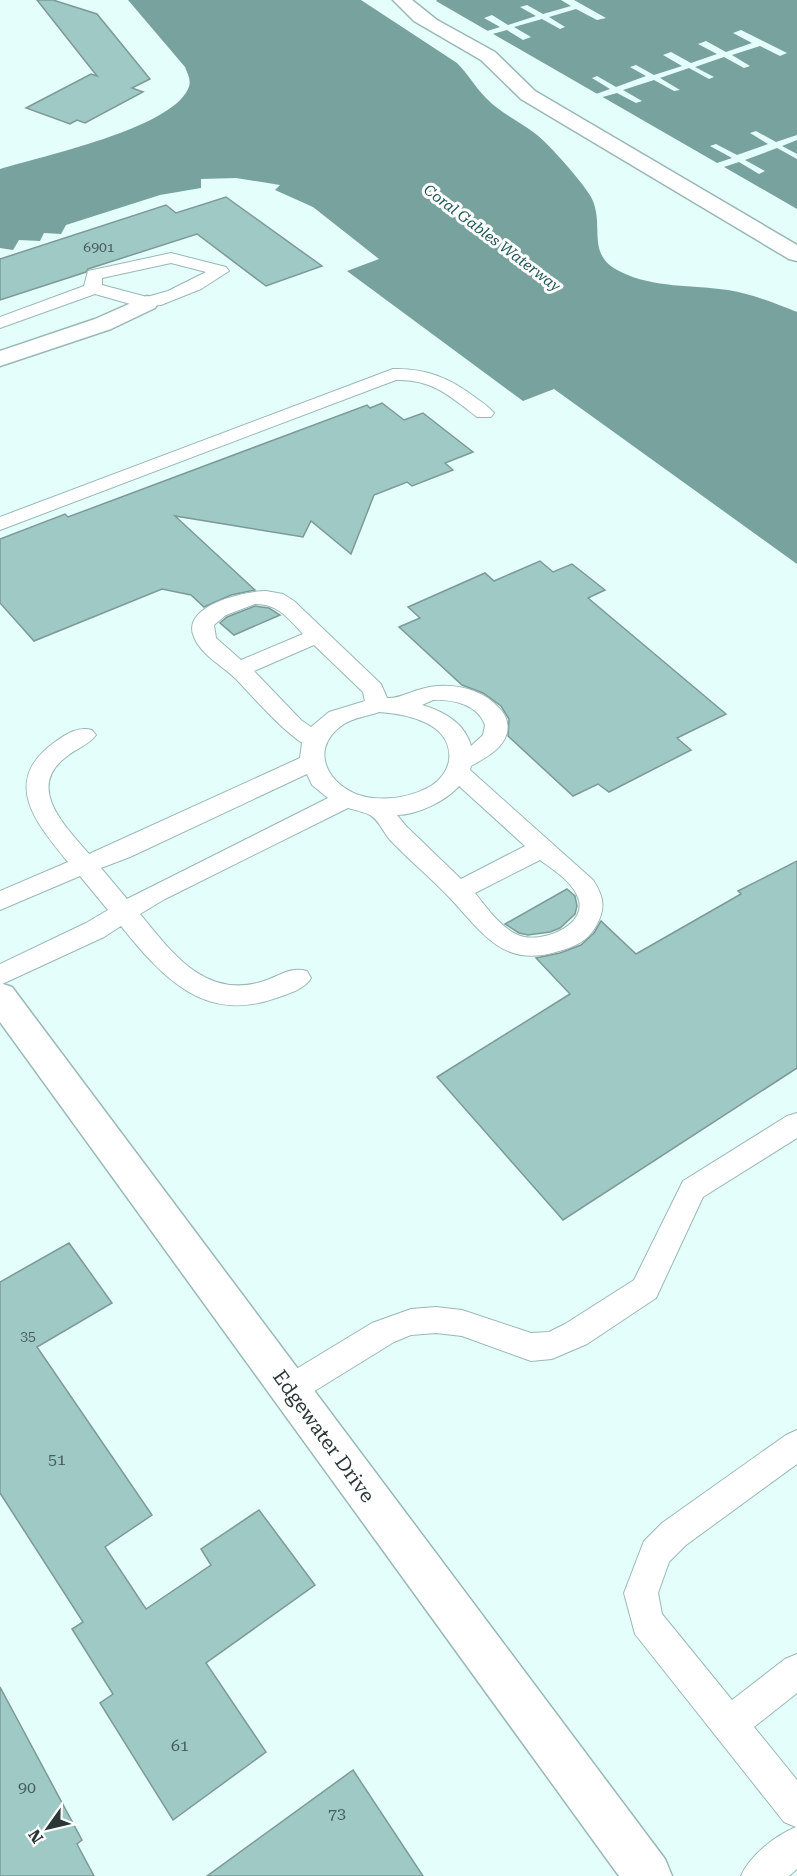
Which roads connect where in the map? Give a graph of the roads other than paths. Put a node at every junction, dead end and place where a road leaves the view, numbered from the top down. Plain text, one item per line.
1 (402, 0) edge
2 (797, 254) edge
3 (93, 289) junction
4 (147, 303) junction
5 (0, 322) edge
6 (0, 359) edge
7 (484, 413) dead end
8 (0, 524) edge
9 (317, 636) junction
10 (239, 669) junction
11 (388, 706) junction
12 (84, 735) dead end
13 (313, 751) junction
14 (458, 767) junction
15 (346, 799) junction
16 (378, 807) junction
17 (542, 848) junction
18 (85, 866) junction
19 (458, 891) junction
20 (0, 901) edge
21 (123, 912) junction
22 (0, 975) edge
23 (298, 978) dead end
24 (0, 996) edge
25 (797, 1124) edge
26 (289, 1390) junction
27 (797, 1445) edge
28 (797, 1671) edge
29 (729, 1724) junction
30 (797, 1809) edge
31 (797, 1845) edge
32 (648, 1876) edge
33 (760, 1876) edge

1 - 2 street
3 - 4 lane
3 - 4 lane
3 - 5 lane
4 - 6 street
7 - 8 lane
9 - 10 lane
9 - 10 lane
9 - 11 lane
10 - 13 lane
11 - 13 lane
11 - 14 lane
11 - 14 lane
12 - 18 lane
13 - 15 lane
13 - 18 lane
14 - 16 lane
14 - 17 lane
15 - 16 lane
15 - 21 lane
16 - 19 lane
17 - 19 lane
17 - 19 lane
18 - 20 lane
18 - 21 lane
21 - 22 lane
21 - 23 lane
24 - 26 street, Edgewater Drive
25 - 26 lane
26 - 32 street, Edgewater Drive
27 - 29 lane
28 - 29 lane
29 - 30 lane
31 - 33 lane

